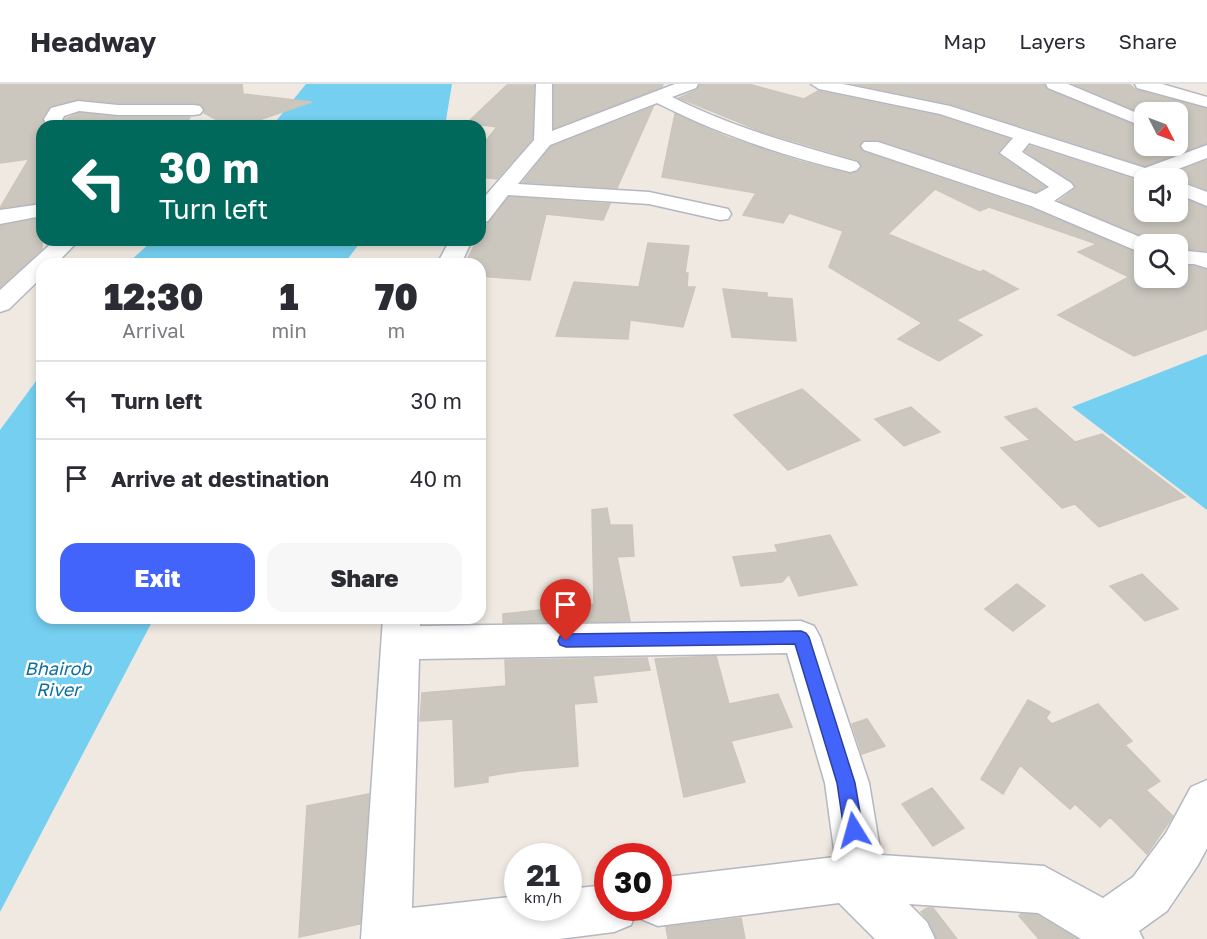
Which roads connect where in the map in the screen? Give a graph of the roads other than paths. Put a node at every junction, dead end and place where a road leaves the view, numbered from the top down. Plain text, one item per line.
1 (544, 84) edge
2 (690, 84) edge
3 (819, 84) edge
4 (1054, 84) edge
5 (1143, 84) edge
6 (201, 93) dead end
7 (657, 96) junction
8 (1207, 102) edge
9 (1134, 118) edge
10 (53, 120) edge
11 (190, 120) edge
12 (1026, 136) junction
13 (1188, 140) edge
14 (543, 141) junction
15 (871, 146) dead end
16 (1207, 149) edge
17 (850, 166) dead end
18 (1169, 168) edge
19 (1134, 171) edge
20 (504, 189) junction
21 (1188, 191) edge
22 (1207, 200) edge
23 (1038, 202) junction
24 (486, 209) edge
25 (36, 211) edge
26 (720, 214) dead end
27 (0, 217) edge
28 (1134, 243) edge
29 (62, 246) edge
30 (1188, 257) edge
31 (48, 258) edge
32 (1207, 261) edge
33 (36, 270) edge
34 (0, 303) edge
35 (402, 630) edge
36 (1207, 802) edge
37 (854, 878) junction
38 (672, 900) edge
39 (594, 911) edge
40 (1112, 932) edge
41 (386, 938) edge
42 (910, 939) edge

1 - 14 street
2 - 7 street
3 - 12 street
4 - 9 street
5 - 8 street
6 - 11 street
7 - 14 street
7 - 17 street
10 - 11 street
12 - 19 street
12 - 23 street
13 - 16 street
14 - 20 street
15 - 23 street
16 - 18 street
20 - 24 street
20 - 26 street
21 - 22 street
23 - 28 street
25 - 27 street
29 - 31 street
30 - 32 street
33 - 34 street
35 - 37 street
35 - 41 street
36 - 40 street
37 - 38 street
37 - 40 street
37 - 42 street
39 - 41 street

